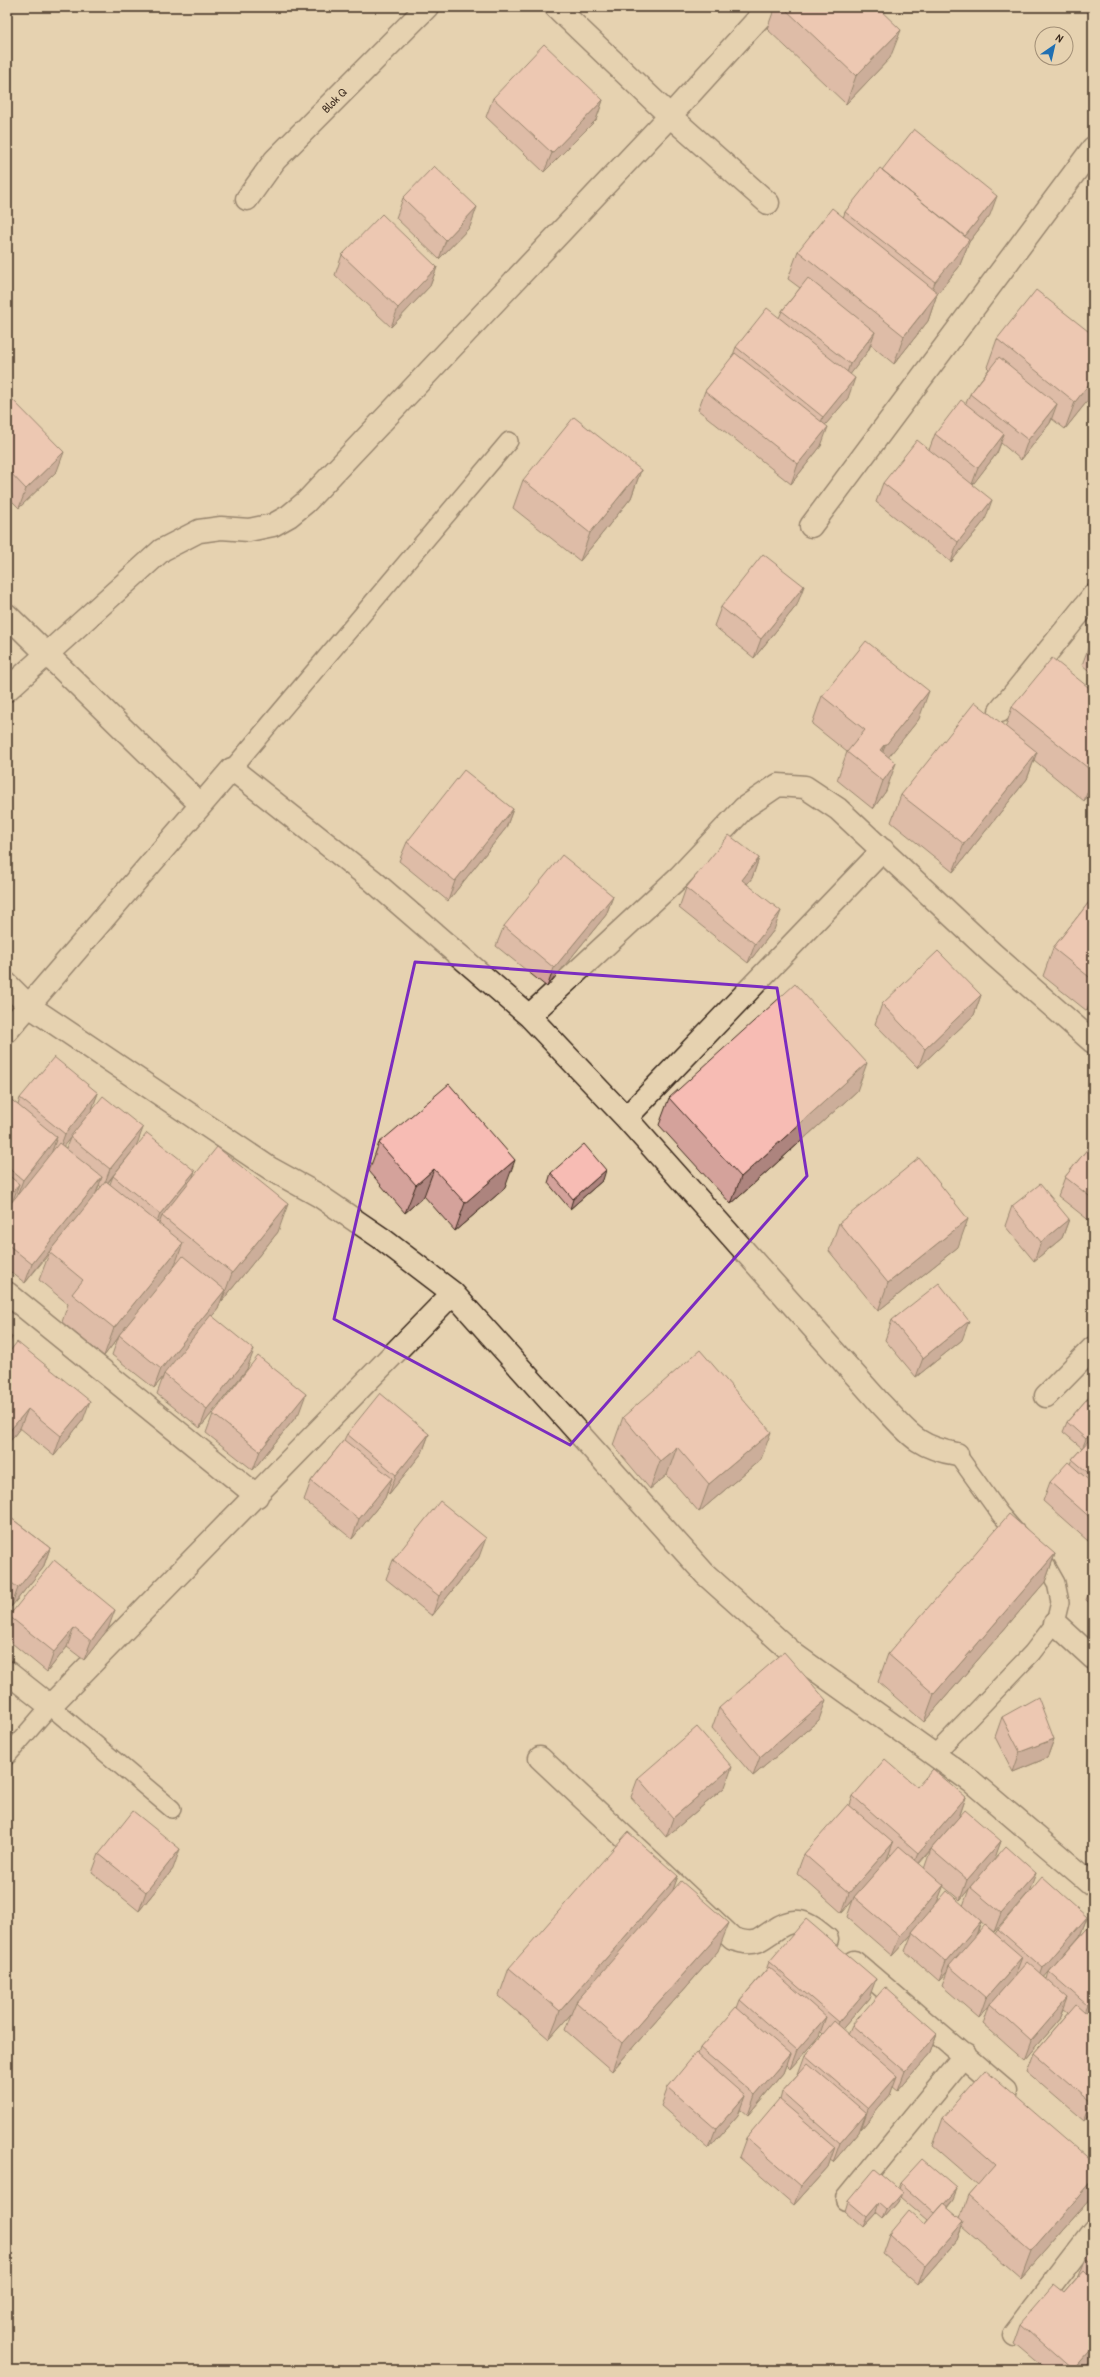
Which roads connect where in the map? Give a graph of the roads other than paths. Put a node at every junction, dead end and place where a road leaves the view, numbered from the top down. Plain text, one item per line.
1 (427, 7) edge
2 (556, 7) edge
3 (769, 7) edge
4 (670, 116) junction
5 (1093, 148) edge
6 (247, 199) dead end
7 (768, 203) dead end
8 (509, 441) dead end
9 (811, 526) dead end
10 (1093, 596) edge
11 (7, 615) edge
12 (47, 655) junction
13 (7, 690) edge
14 (1000, 711) dead end
15 (232, 769) junction
16 (200, 804) junction
17 (883, 850) junction
18 (7, 984) edge
19 (29, 1006) junction
20 (529, 1016) junction
21 (7, 1031) edge
22 (1093, 1042) edge
23 (626, 1118) junction
24 (7, 1293) edge
25 (453, 1293) junction
26 (1093, 1348) edge
27 (1046, 1396) dead end
28 (957, 1454) joint
29 (257, 1496) junction
30 (1055, 1623) junction
31 (1093, 1658) edge
32 (7, 1672) edge
33 (50, 1706) junction
34 (7, 1756) edge
35 (934, 1756) junction
36 (540, 1758) dead end
37 (172, 1809) dead end
38 (1093, 1885) edge
39 (965, 2055) junction
40 (1018, 2102) edge
41 (847, 2199) dead end
42 (1093, 2231) edge
43 (1014, 2334) dead end

1 - 6 street, Blok Q
2 - 4 street
3 - 4 street
4 - 7 street
4 - 12 street
5 - 9 street
8 - 15 lane
10 - 14 street
11 - 12 street
12 - 13 street
12 - 16 street
15 - 16 street
15 - 20 street
16 - 19 street
17 - 20 street
17 - 22 street
17 - 23 street
18 - 19 street
19 - 21 street
19 - 25 street
20 - 23 street
23 - 28 street
24 - 29 street
25 - 29 street
25 - 35 street
26 - 27 street
28 - 30 lane
29 - 33 street
30 - 31 street
30 - 35 lane
32 - 33 street
33 - 34 lane
33 - 37 lane
35 - 38 street
36 - 39 street
39 - 40 street
39 - 41 street
42 - 43 street

